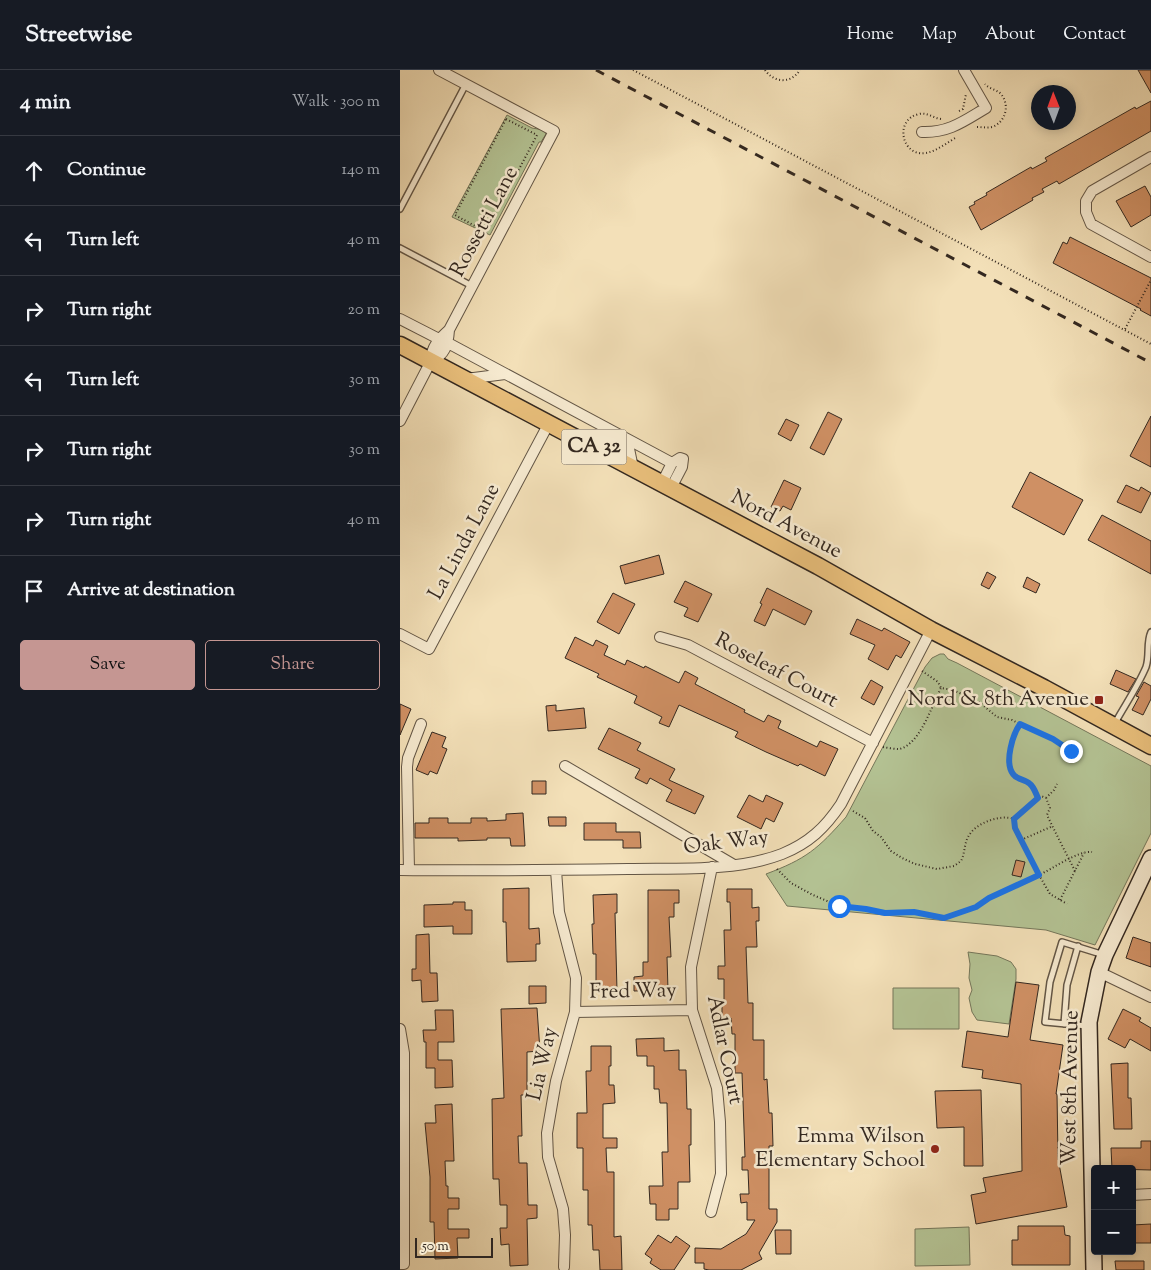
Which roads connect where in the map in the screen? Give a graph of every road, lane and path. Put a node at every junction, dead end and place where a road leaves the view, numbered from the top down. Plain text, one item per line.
1 (439, 70) edge
2 (633, 70) edge
3 (765, 70) edge
4 (800, 70) edge
5 (964, 70) edge
6 (466, 84) junction
7 (922, 132) dead end
8 (1151, 157) edge
9 (400, 209) edge
10 (486, 232) joint
11 (400, 248) edge
12 (1151, 257) edge
13 (1151, 280) edge
14 (473, 286) junction
15 (400, 319) edge
16 (1125, 330) junction
17 (443, 341) junction
18 (1151, 344) edge
19 (400, 345) edge
20 (431, 361) junction
21 (505, 374) junction
22 (466, 380) junction
23 (400, 421) edge
24 (549, 424) junction
25 (627, 439) junction
26 (632, 468) junction
27 (666, 486) junction
28 (931, 630) junction
29 (1151, 632) edge
30 (400, 634) edge
31 (660, 637) dead end
32 (922, 671) dead end
33 (940, 688) junction
34 (421, 724) dead end
35 (1020, 724) junction
36 (1114, 726) junction
37 (1033, 730) junction
38 (1032, 734) dead end
39 (1150, 742) edge
40 (873, 743) junction
41 (883, 747) dead end
42 (1073, 756) dead end
43 (565, 766) dead end
44 (1057, 784) dead end
45 (1038, 798) junction
46 (1046, 798) junction
47 (853, 811) dead end
48 (1014, 819) junction
49 (1052, 826) junction
50 (1021, 840) junction
51 (1085, 852) junction
52 (1092, 852) dead end
53 (1151, 858) edge
54 (1069, 860) junction
55 (734, 865) junction
56 (712, 867) junction
57 (778, 869) dead end
58 (405, 870) edge
59 (556, 870) junction
60 (1075, 871) junction
61 (1039, 875) junction
62 (1060, 900) junction
63 (1068, 904) dead end
64 (1078, 946) junction
65 (1105, 955) junction
66 (1099, 972) junction
67 (1151, 997) edge
68 (692, 1010) junction
69 (575, 1012) junction
70 (1064, 1024) junction
71 (1089, 1027) junction
72 (400, 1030) edge
73 (1092, 1165) edge
74 (1136, 1194) edge
75 (1151, 1194) edge
76 (1093, 1210) edge
77 (712, 1212) dead end
78 (402, 1264) edge
79 (564, 1267) dead end
80 (1094, 1270) edge

1 - 6 street
2 - 16 path
3 - 4 path
5 - 7 street
6 - 9 lane
6 - 14 street, Rossetti Lane
8 - 12 street
10 - 10 path
11 - 14 lane
13 - 16 path
14 - 17 street, Rossetti Lane
15 - 17 street
16 - 18 path
17 - 20 street
17 - 21 street
19 - 20 main road, Nord Avenue / CA 32
20 - 22 main road, Nord Avenue / CA 32
20 - 23 street
21 - 22 street
21 - 25 street
22 - 24 main road, Nord Avenue / CA 32
24 - 26 main road, Nord Avenue / CA 32
24 - 30 street, La Linda Lane
25 - 26 street
25 - 27 street
26 - 27 main road, Nord Avenue / CA 32
27 - 28 main road, Nord Avenue / CA 32
28 - 36 main road, Nord Avenue / CA 32
28 - 40 street, Oak Way
29 - 36 lane
31 - 40 street, Roseleaf Court
32 - 33 path
33 - 35 path
33 - 41 path
34 - 58 street
35 - 37 path
35 - 45 path
36 - 39 main road, Nord Avenue / CA 32
37 - 38 path
37 - 42 path
40 - 55 street, Oak Way
43 - 55 street
44 - 46 path
45 - 46 path
45 - 48 path
46 - 49 path
47 - 48 path
48 - 50 path
49 - 50 path
49 - 54 path
50 - 61 path
51 - 52 path
51 - 54 path
51 - 60 path
53 - 65 street, West 8th Avenue
54 - 60 path
54 - 61 path
55 - 56 street, Oak Way
56 - 59 street, Oak Way
56 - 68 street, Adlar Court
57 - 61 path
58 - 59 street, Oak Way
59 - 69 street, Lia Way
60 - 62 path
61 - 62 path
62 - 63 path
64 - 65 lane
64 - 70 lane
64 - 70 lane
65 - 66 street, West 8th Avenue
66 - 67 street
66 - 71 street, West 8th Avenue
68 - 69 street, Fred Way
68 - 77 street, Adlar Court
69 - 79 street, Lia Way
70 - 71 lane
71 - 73 street, West 8th Avenue
72 - 78 street
74 - 75 street
76 - 80 street, West 8th Avenue

